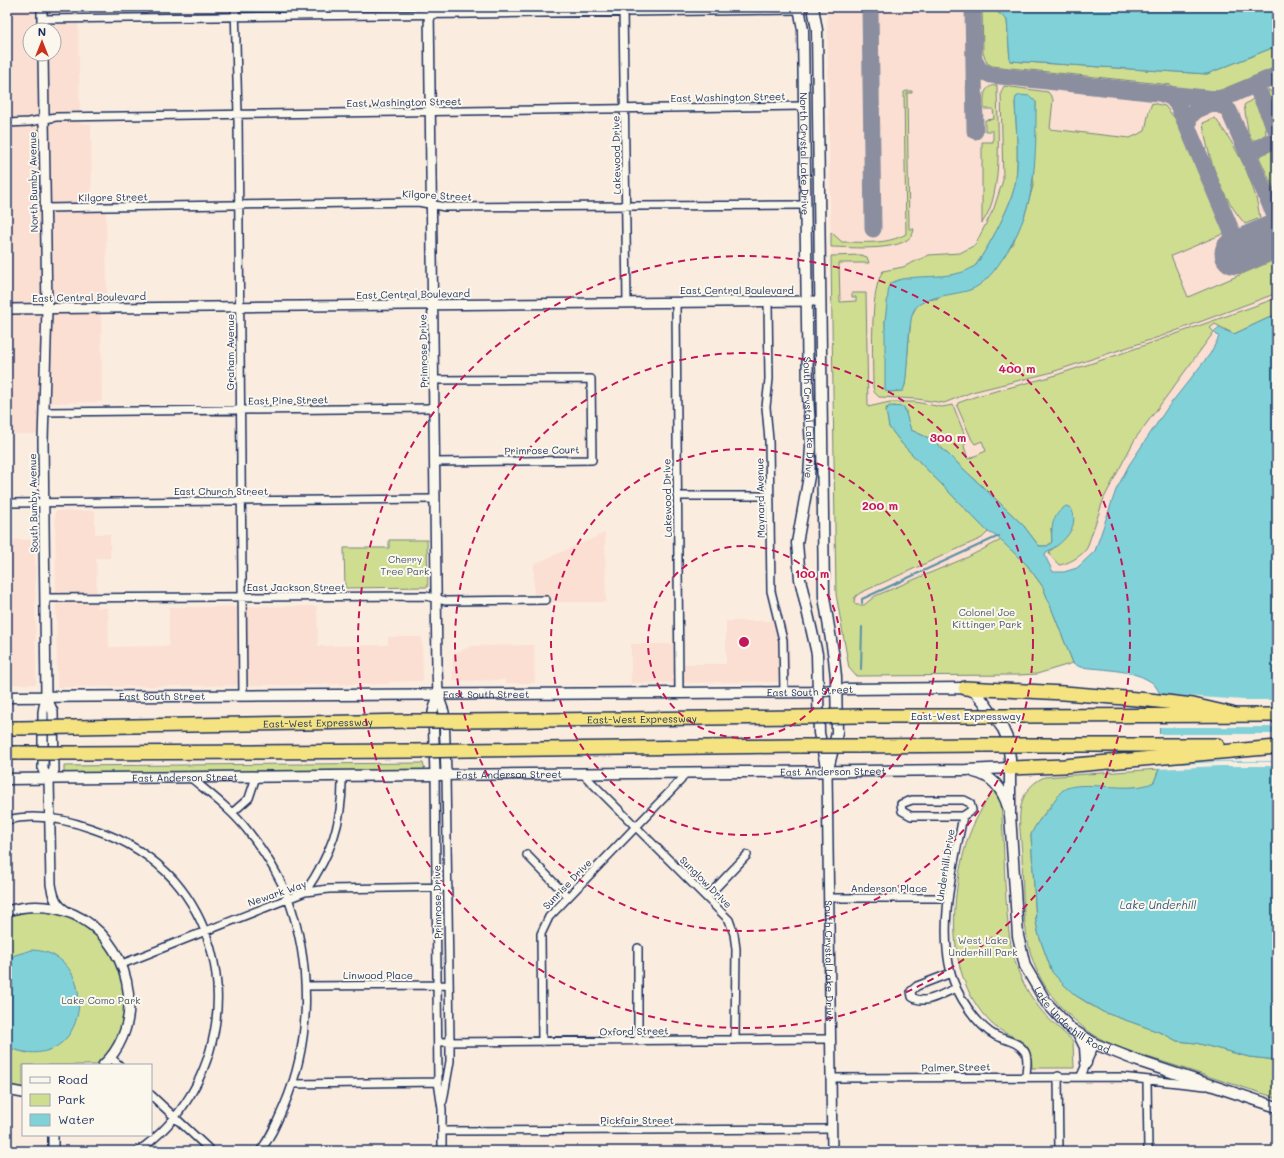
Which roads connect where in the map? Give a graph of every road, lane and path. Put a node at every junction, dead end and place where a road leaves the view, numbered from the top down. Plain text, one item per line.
1 (42, 7) edge
2 (236, 7) edge
3 (813, 7) edge
4 (800, 8) edge
5 (623, 10) edge
6 (429, 11) edge
7 (236, 16) junction
8 (42, 19) joint
9 (42, 62) edge
10 (803, 106) junction
11 (625, 109) junction
12 (430, 111) junction
13 (238, 115) junction
14 (43, 119) junction
15 (7, 123) edge
16 (805, 204) junction
17 (238, 205) junction
18 (432, 205) junction
19 (627, 206) junction
20 (45, 208) junction
21 (806, 301) junction
22 (819, 301) junction
23 (676, 302) junction
24 (768, 302) junction
25 (627, 303) junction
26 (433, 304) junction
27 (239, 306) junction
28 (7, 309) edge
29 (47, 309) junction
30 (434, 380) junction
31 (434, 408) junction
32 (240, 410) junction
33 (45, 412) junction
34 (435, 462) junction
35 (677, 496) junction
36 (770, 496) junction
37 (435, 499) junction
38 (240, 500) junction
39 (44, 502) junction
40 (7, 503) edge
41 (242, 597) junction
42 (46, 598) junction
43 (437, 599) junction
44 (546, 600) dead end
45 (965, 688) junction
46 (836, 689) junction
47 (818, 691) junction
48 (784, 692) junction
49 (679, 693) junction
50 (438, 695) junction
51 (46, 696) junction
52 (243, 696) junction
53 (7, 697) edge
54 (1232, 714) junction
55 (1277, 715) edge
56 (13, 728) edge
57 (1277, 746) edge
58 (7, 753) edge
59 (1010, 768) junction
60 (966, 770) junction
61 (828, 771) junction
62 (582, 773) junction
63 (685, 773) junction
64 (435, 774) junction
65 (446, 774) junction
66 (256, 776) junction
67 (342, 776) junction
68 (190, 777) junction
69 (7, 779) edge
70 (49, 779) junction
71 (232, 813) junction
72 (1010, 815) junction
73 (963, 816) junction
74 (50, 818) junction
75 (7, 820) edge
76 (637, 828) junction
77 (748, 854) dead end
78 (527, 855) dead end
79 (51, 884) junction
80 (436, 887) junction
81 (448, 887) junction
82 (305, 892) junction
83 (568, 897) junction
84 (707, 897) junction
85 (288, 898) junction
86 (830, 898) junction
87 (948, 898) junction
88 (36, 906) junction
89 (7, 911) edge
90 (66, 911) junction
91 (204, 930) junction
92 (638, 948) dead end
93 (122, 964) junction
94 (950, 973) junction
95 (437, 985) junction
96 (449, 985) junction
97 (306, 986) junction
98 (956, 988) junction
99 (1079, 1035) junction
100 (831, 1039) junction
101 (735, 1040) junction
102 (638, 1041) junction
103 (438, 1042) junction
104 (450, 1042) junction
105 (542, 1042) junction
106 (1095, 1044) junction
107 (111, 1058) junction
108 (1086, 1063) junction
109 (104, 1064) edge
110 (117, 1064) edge
111 (1026, 1076) junction
112 (1058, 1076) junction
113 (1081, 1076) junction
114 (831, 1078) junction
115 (1147, 1080) junction
116 (438, 1082) junction
117 (294, 1084) junction
118 (1216, 1087) junction
119 (7, 1090) edge
120 (22, 1094) edge
121 (152, 1096) edge
122 (1277, 1107) edge
123 (442, 1109) junction
124 (175, 1118) junction
125 (832, 1129) junction
126 (442, 1131) junction
127 (52, 1136) edge
128 (53, 1151) edge
129 (138, 1151) edge
130 (211, 1151) edge
131 (260, 1151) edge
132 (442, 1151) edge
133 (832, 1151) edge
134 (1059, 1151) edge
135 (1148, 1151) edge

1 - 8 street
2 - 7 street, Graham Avenue
3 - 22 main road, North Crystal Lake Drive
4 - 5 street
4 - 10 main road, North Crystal Lake Drive
5 - 6 street
5 - 11 street, Lakewood Drive
6 - 7 street
6 - 12 street, Primrose Drive
7 - 8 street
7 - 13 street, Graham Avenue
9 - 14 street, North Bumby Avenue
10 - 11 street, East Washington Street
10 - 16 main road, North Crystal Lake Drive
11 - 12 street, East Washington Street
11 - 19 street, Lakewood Drive
12 - 13 street, East Washington Street
12 - 18 street, Primrose Drive
13 - 14 street, East Washington Street
13 - 17 street, Graham Avenue
14 - 15 street, East Washington Street
14 - 20 street, North Bumby Avenue
16 - 19 street, Kilgore Street
16 - 21 main road, North Crystal Lake Drive
17 - 18 street, Kilgore Street
17 - 20 street, Kilgore Street
17 - 27 street, Graham Avenue
18 - 19 street, Kilgore Street
18 - 26 street, Primrose Drive
19 - 25 street, Lakewood Drive
20 - 29 street, North Bumby Avenue
21 - 22 street, East Central Boulevard
21 - 24 street, East Central Boulevard
21 - 47 main road, South Crystal Lake Drive
22 - 46 main road, South Crystal Lake Drive
23 - 24 street, East Central Boulevard
23 - 25 street, East Central Boulevard
23 - 35 street, Lakewood Drive
24 - 36 street, Maynard Avenue
25 - 26 street, East Central Boulevard
26 - 27 street, East Central Boulevard
26 - 30 street, Primrose Drive
27 - 29 street, East Central Boulevard
27 - 32 street, Graham Avenue
28 - 29 street, East Central Boulevard
29 - 33 street, South Bumby Avenue
30 - 31 street, Primrose Drive
30 - 34 street, Primrose Court
31 - 32 street, East Pine Street
31 - 34 street, Primrose Drive
32 - 33 street, East Pine Street
32 - 38 street, Graham Avenue
33 - 39 street, South Bumby Avenue
34 - 37 street, Primrose Drive
35 - 36 street
35 - 49 street, Lakewood Drive
36 - 48 street, Maynard Avenue
37 - 38 street, East Church Street
37 - 43 street, Primrose Drive
38 - 39 street, East Church Street
38 - 41 street, Graham Avenue
39 - 40 street, East Church Street
39 - 42 street, South Bumby Avenue
41 - 42 street, East Jackson Street
41 - 43 street, East Jackson Street
41 - 52 street, Graham Avenue
42 - 51 street, South Bumby Avenue
43 - 44 street, East Jackson Street
43 - 50 street, Primrose Drive
45 - 46 main road, East South Street
45 - 54 highway
45 - 59 main road, Lake Underhill Road
46 - 47 main road, East South Street
46 - 61 main road, South Crystal Lake Drive
47 - 48 main road, East South Street
47 - 61 main road, South Crystal Lake Drive
48 - 49 main road, East South Street
49 - 50 main road, East South Street
50 - 52 main road, East South Street
50 - 64 street, Primrose Drive
50 - 65 street, Primrose Drive
51 - 52 main road, East South Street
51 - 53 main road, East South Street
51 - 70 street, South Bumby Avenue
54 - 55 highway, East-West Expressway
54 - 56 highway, East-West Expressway, bridge
57 - 58 highway, bridge
57 - 59 highway
59 - 60 main road, East Anderson Street
59 - 72 main road, Lake Underhill Road
60 - 61 main road, East Anderson Street
60 - 72 main road, Lake Underhill Road
61 - 63 main road, East Anderson Street
61 - 86 street, South Crystal Lake Drive
62 - 63 main road, East Anderson Street
62 - 65 main road, East Anderson Street
62 - 76 street, Sunglow Drive
63 - 76 street, Sunrise Drive
64 - 65 main road, East Anderson Street
64 - 67 main road, East Anderson Street
64 - 80 street, Primrose Drive
65 - 81 street, Primrose Drive
66 - 67 main road, East Anderson Street
66 - 68 main road, East Anderson Street
66 - 71 street
67 - 82 street
68 - 70 main road, East Anderson Street
68 - 71 street
69 - 70 main road, East Anderson Street
70 - 74 street, South Bumby Avenue
71 - 85 street
72 - 99 main road, Lake Underhill Road
73 - 73 street, Underhill Drive
73 - 87 street, Underhill Drive
74 - 75 street
74 - 79 street, South Bumby Avenue
74 - 91 street
76 - 83 street, Sunrise Drive
76 - 84 street, Sunglow Drive
77 - 84 street
78 - 83 street
79 - 88 street, South Bumby Avenue
79 - 90 street, South Bumby Avenue
80 - 81 street, Newark Way
80 - 82 street, Newark Way
80 - 95 street, Primrose Drive
81 - 96 street, Primrose Drive
82 - 85 street, Newark Way
83 - 105 street, Sunrise Drive
84 - 101 street, Sunglow Drive
85 - 91 street, Newark Way
85 - 97 street
86 - 87 street, Anderson Place
86 - 100 street, South Crystal Lake Drive
87 - 94 street, Underhill Drive
88 - 89 street
88 - 90 street
90 - 93 street
91 - 93 street, Newark Way
91 - 124 street
92 - 102 street
93 - 107 street
94 - 98 street, Underhill Drive
94 - 98 street
95 - 96 street, Linwood Place
95 - 97 street, Linwood Place
95 - 103 street, Primrose Drive
96 - 104 street, Primrose Drive
97 - 117 street
98 - 111 street, Underhill Drive
99 - 106 main road, Lake Underhill Road
99 - 108 main road
100 - 101 street, Oxford Street
100 - 114 street, South Crystal Lake Drive
101 - 102 street, Oxford Street
102 - 105 street, Oxford Street
103 - 104 street, Oxford Street
103 - 116 street, Primrose Drive
104 - 105 street, Oxford Street
104 - 123 street, Primrose Drive
106 - 108 street
106 - 118 main road, Lake Underhill Road
107 - 109 street
107 - 110 street
108 - 113 street
111 - 112 street, Palmer Street
111 - 114 street, Palmer Street
112 - 113 street, Palmer Street
112 - 134 street
113 - 115 street, Palmer Street
114 - 125 street, South Crystal Lake Drive
115 - 118 street, Palmer Street
115 - 135 street
116 - 117 street
116 - 123 street, Primrose Drive
117 - 131 street
118 - 122 main road, Lake Underhill Road
119 - 120 street
121 - 124 street
123 - 126 street, Primrose Drive
124 - 129 street
124 - 130 street
125 - 126 street, Pickfair Street
125 - 133 street, South Crystal Lake Drive
126 - 132 street, Primrose Drive
127 - 128 street

